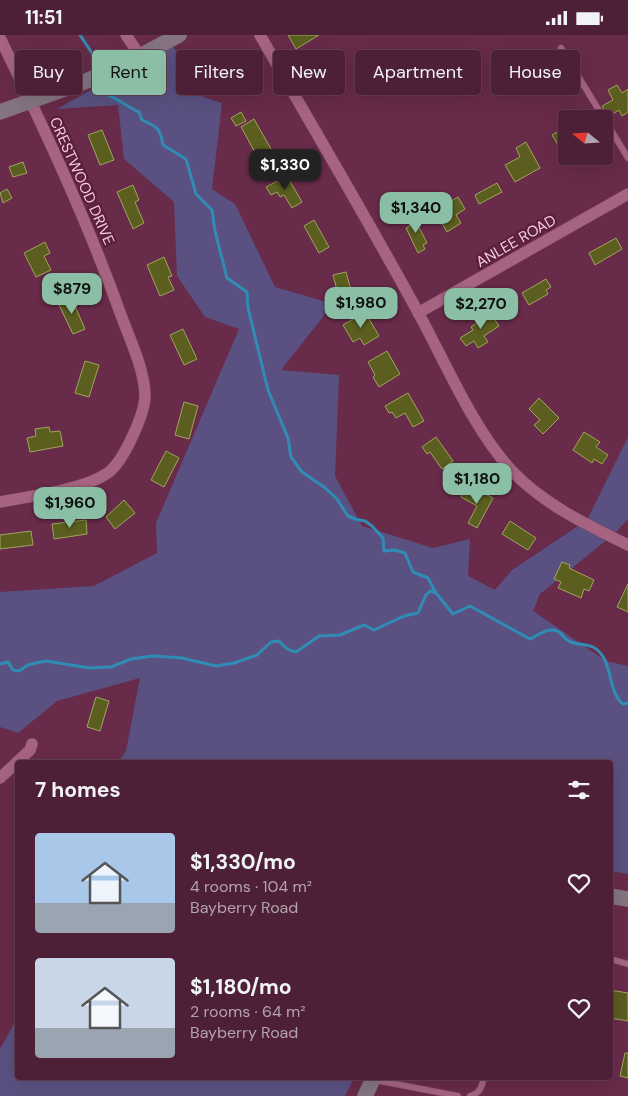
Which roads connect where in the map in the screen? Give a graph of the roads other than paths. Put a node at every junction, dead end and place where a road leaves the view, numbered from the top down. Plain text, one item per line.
1 (126, 35) edge
2 (179, 35) edge
3 (260, 35) edge
4 (0, 38) edge
5 (561, 48) dead end
6 (136, 50) edge
7 (151, 50) edge
8 (92, 78) edge
9 (32, 102) junction
10 (0, 112) edge
11 (628, 158) edge
12 (628, 194) edge
13 (418, 313) junction
14 (0, 502) edge
15 (628, 545) edge
16 (32, 744) dead end
17 (19, 760) edge
18 (15, 764) edge
19 (0, 777) edge
20 (613, 896) edge
21 (628, 899) edge
22 (613, 960) edge
23 (628, 964) edge
24 (372, 1080) edge
25 (382, 1080) edge
26 (483, 1080) edge
27 (365, 1096) edge
28 (458, 1096) edge
29 (470, 1096) edge

1 - 6 street
2 - 7 street
3 - 13 street
4 - 9 street, CRESTWOOD DRIVE
5 - 11 lane
8 - 9 street
9 - 10 street
9 - 14 street, CRESTWOOD DRIVE
12 - 13 street, ANLEE ROAD
13 - 15 street
16 - 17 street
18 - 19 street
20 - 21 street
22 - 23 lane
24 - 27 street
25 - 28 lane
26 - 29 lane

